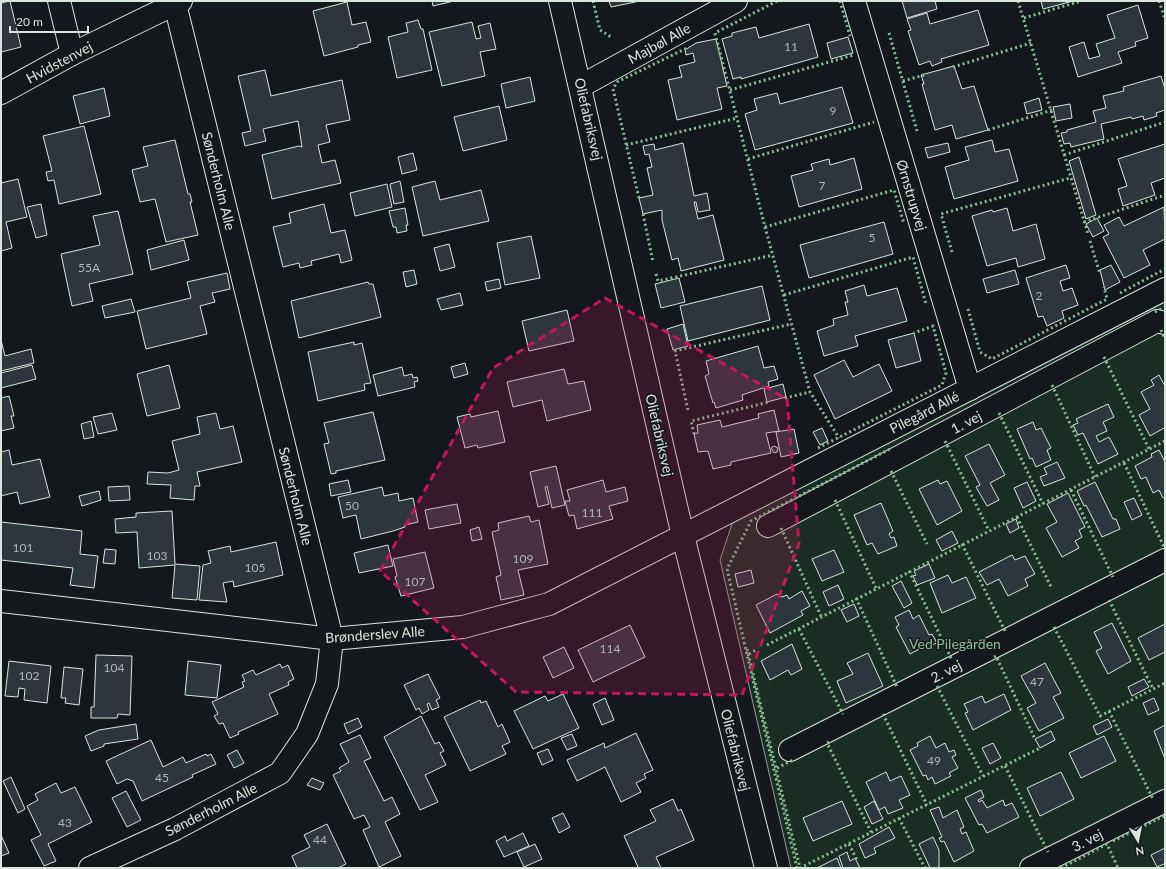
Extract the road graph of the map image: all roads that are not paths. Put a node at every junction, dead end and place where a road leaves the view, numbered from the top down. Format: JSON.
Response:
{"nodes":[{"id":1,"x":59,"y":1,"type":"edge"},
{"id":2,"x":560,"y":1,"type":"edge"},
{"id":3,"x":736,"y":1,"type":"edge"},
{"id":4,"x":854,"y":1,"type":"edge"},
{"id":5,"x":178,"y":3,"type":"edge"},
{"id":6,"x":72,"y":54,"type":"junction"},
{"id":7,"x":581,"y":86,"type":"junction"},
{"id":8,"x":1,"y":93,"type":"edge"},
{"id":9,"x":1165,"y":289,"type":"edge"},
{"id":10,"x":1165,"y":323,"type":"edge"},
{"id":11,"x":970,"y":389,"type":"junction"},
{"id":12,"x":768,"y":526,"type":"dead end"},
{"id":13,"x":683,"y":536,"type":"junction"},
{"id":14,"x":1165,"y":560,"type":"edge"},
{"id":15,"x":1,"y":601,"type":"edge"},
{"id":16,"x":332,"y":639,"type":"junction"},
{"id":17,"x":790,"y":750,"type":"dead end"},
{"id":18,"x":1165,"y":801,"type":"edge"},
{"id":19,"x":90,"y":868,"type":"edge"},
{"id":20,"x":766,"y":868,"type":"edge"},
{"id":21,"x":1031,"y":868,"type":"edge"}],
"edges":[{"from":1,"to":6,"type":"street"},
{"from":2,"to":7,"type":"street","name":"Oliefabriksvej"},
{"from":3,"to":7,"type":"street","name":"Majbøl Alle"},
{"from":4,"to":11,"type":"street","name":"Ørnstrupvej"},
{"from":5,"to":6,"type":"street","name":"Hvidstenvej"},
{"from":5,"to":16,"type":"street","name":"Sønderholm Alle"},
{"from":6,"to":8,"type":"street","name":"Hvidstenvej"},
{"from":7,"to":13,"type":"street","name":"Oliefabriksvej"},
{"from":9,"to":11,"type":"street","name":"Pilegård Allé"},
{"from":10,"to":12,"type":"street","name":"1. vej"},
{"from":11,"to":13,"type":"street","name":"Pilegård Allé"},
{"from":13,"to":16,"type":"street","name":"Brønderslev Alle"},
{"from":13,"to":20,"type":"street","name":"Oliefabriksvej"},
{"from":14,"to":17,"type":"street","name":"2. vej"},
{"from":15,"to":16,"type":"street","name":"Brønderslev Alle"},
{"from":16,"to":19,"type":"street","name":"Sønderholm Alle"},
{"from":18,"to":21,"type":"street","name":"3. vej"}]}
